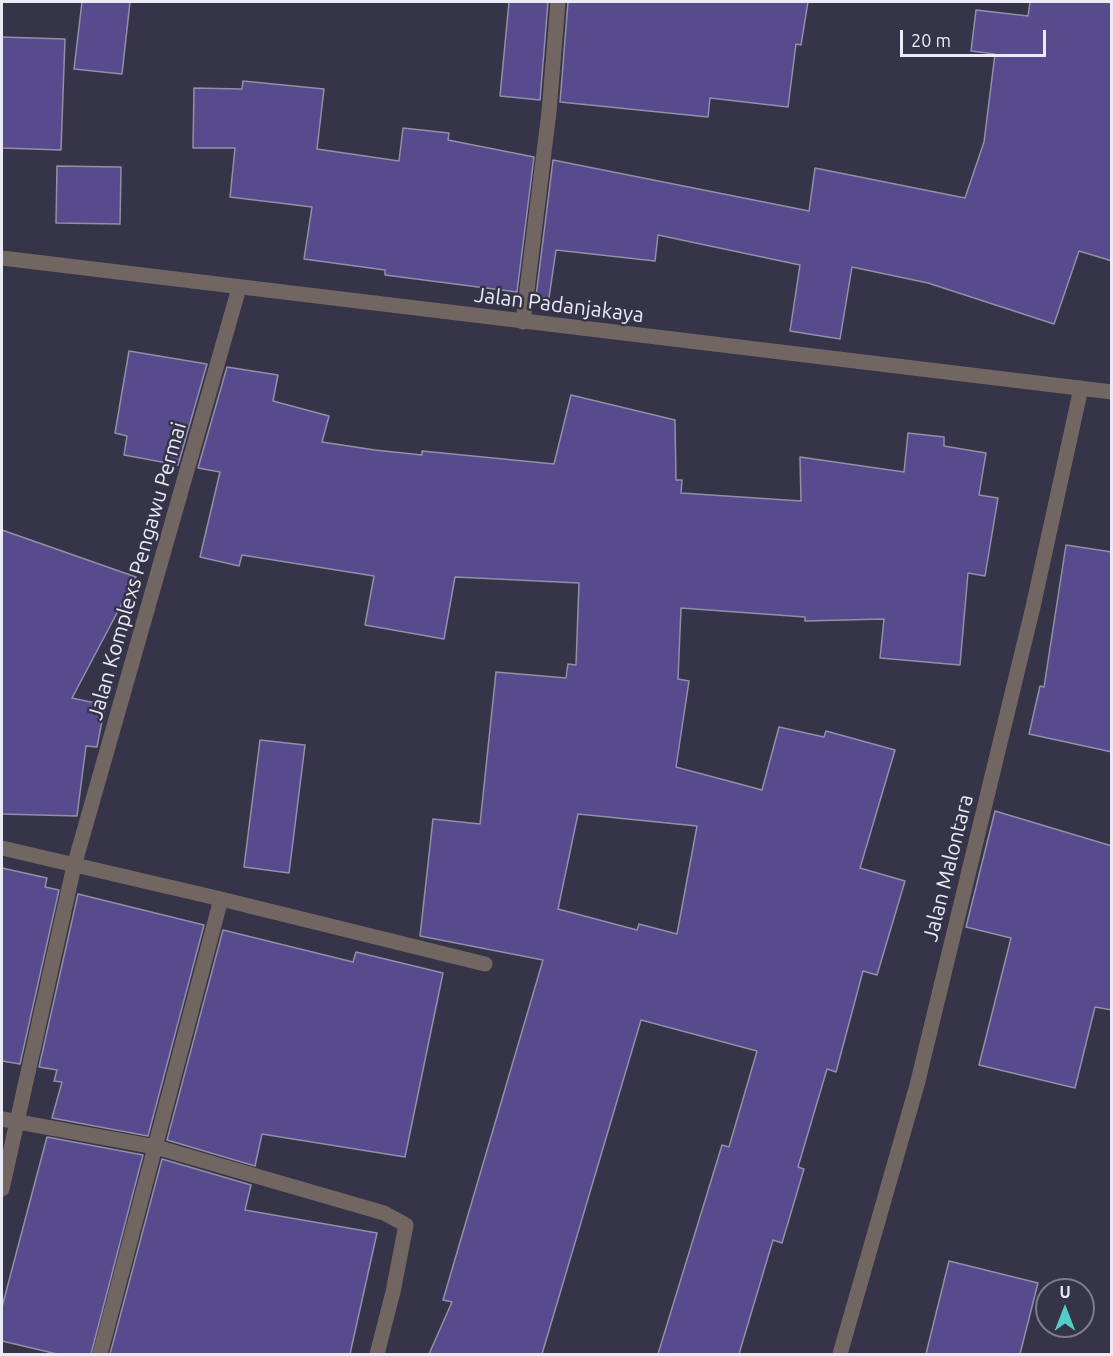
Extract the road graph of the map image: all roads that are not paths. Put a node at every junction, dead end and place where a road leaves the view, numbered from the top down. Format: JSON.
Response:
{"nodes":[{"id":1,"x":558,"y":2,"type":"edge"},
{"id":2,"x":2,"y":258,"type":"edge"},
{"id":3,"x":239,"y":288,"type":"junction"},
{"id":4,"x":523,"y":322,"type":"junction"},
{"id":5,"x":1081,"y":388,"type":"junction"},
{"id":6,"x":1112,"y":392,"type":"edge"},
{"id":7,"x":2,"y":848,"type":"edge"},
{"id":8,"x":74,"y":866,"type":"junction"},
{"id":9,"x":221,"y":899,"type":"junction"},
{"id":10,"x":485,"y":964,"type":"dead end"},
{"id":11,"x":2,"y":1119,"type":"edge"},
{"id":12,"x":18,"y":1123,"type":"junction"},
{"id":13,"x":156,"y":1147,"type":"junction"},
{"id":14,"x":2,"y":1189,"type":"edge"},
{"id":15,"x":100,"y":1354,"type":"edge"},
{"id":16,"x":377,"y":1354,"type":"edge"},
{"id":17,"x":840,"y":1354,"type":"edge"}],
"edges":[{"from":1,"to":4,"type":"street"},
{"from":2,"to":3,"type":"street","name":"Jalan Padanjakaya"},
{"from":3,"to":4,"type":"street","name":"Jalan Padanjakaya"},
{"from":3,"to":8,"type":"street","name":"Jalan Komplexs Pengawu Permai"},
{"from":4,"to":5,"type":"street","name":"Jalan Padanjakaya"},
{"from":5,"to":6,"type":"street","name":"Jalan Padanjakaya"},
{"from":5,"to":17,"type":"street","name":"Jalan Malontara"},
{"from":7,"to":8,"type":"street"},
{"from":8,"to":9,"type":"street"},
{"from":8,"to":12,"type":"street","name":"Jalan Komplexs Pengawu Permai"},
{"from":9,"to":10,"type":"street"},
{"from":9,"to":13,"type":"street"},
{"from":11,"to":12,"type":"street"},
{"from":12,"to":13,"type":"street"},
{"from":12,"to":14,"type":"street","name":"Jalan Komplexs Pengawu Permai"},
{"from":13,"to":15,"type":"street"},
{"from":13,"to":16,"type":"street"}]}
